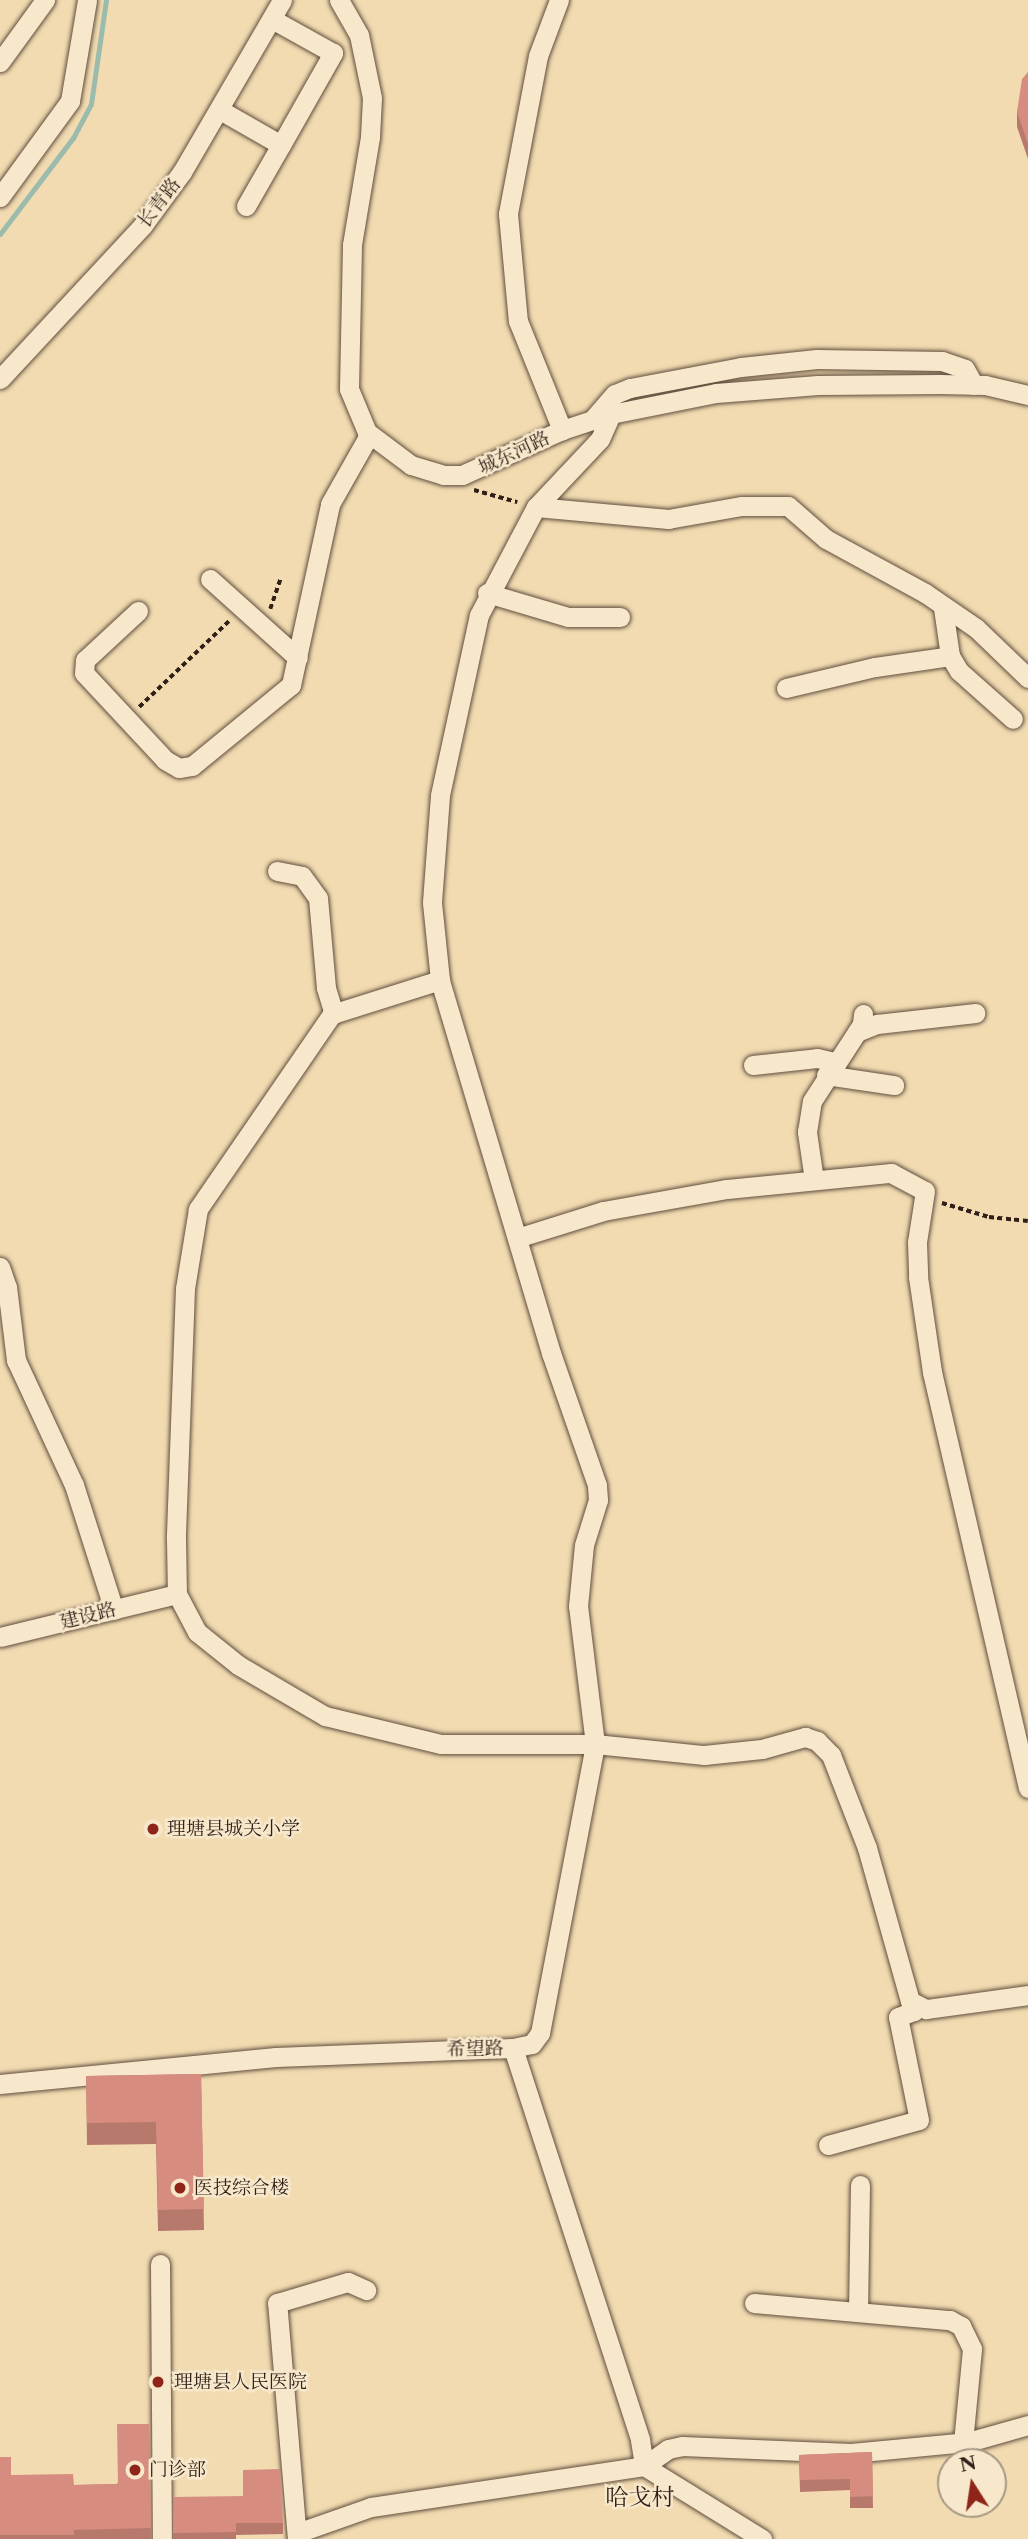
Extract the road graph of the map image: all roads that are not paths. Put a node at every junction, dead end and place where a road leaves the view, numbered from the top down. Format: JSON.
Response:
{"nodes":[{"id":1,"x":45,"y":0,"type":"edge"},
{"id":2,"x":87,"y":0,"type":"edge"},
{"id":3,"x":282,"y":0,"type":"edge"},
{"id":4,"x":339,"y":0,"type":"edge"},
{"id":5,"x":559,"y":0,"type":"edge"},
{"id":6,"x":272,"y":19,"type":"junction"},
{"id":7,"x":0,"y":62,"type":"edge"},
{"id":8,"x":220,"y":110,"type":"junction"},
{"id":9,"x":281,"y":145,"type":"junction"},
{"id":10,"x":0,"y":197,"type":"edge"},
{"id":11,"x":246,"y":206,"type":"dead end"},
{"id":12,"x":0,"y":379,"type":"edge"},
{"id":13,"x":1028,"y":395,"type":"edge"},
{"id":14,"x":602,"y":417,"type":"junction"},
{"id":15,"x":562,"y":430,"type":"junction"},
{"id":16,"x":369,"y":435,"type":"junction"},
{"id":17,"x":536,"y":507,"type":"junction"},
{"id":18,"x":210,"y":579,"type":"dead end"},
{"id":19,"x":488,"y":593,"type":"junction"},
{"id":20,"x":943,"y":608,"type":"junction"},
{"id":21,"x":138,"y":611,"type":"dead end"},
{"id":22,"x":620,"y":617,"type":"dead end"},
{"id":23,"x":950,"y":656,"type":"junction"},
{"id":24,"x":298,"y":658,"type":"junction"},
{"id":25,"x":1028,"y":678,"type":"edge"},
{"id":26,"x":786,"y":688,"type":"dead end"},
{"id":27,"x":1013,"y":719,"type":"dead end"},
{"id":28,"x":277,"y":871,"type":"dead end"},
{"id":29,"x":440,"y":980,"type":"junction"},
{"id":30,"x":975,"y":1013,"type":"dead end"},
{"id":31,"x":334,"y":1014,"type":"junction"},
{"id":32,"x":753,"y":1065,"type":"dead end"},
{"id":33,"x":831,"y":1069,"type":"junction"},
{"id":34,"x":894,"y":1085,"type":"dead end"},
{"id":35,"x":814,"y":1180,"type":"junction"},
{"id":36,"x":517,"y":1238,"type":"junction"},
{"id":37,"x":0,"y":1267,"type":"edge"},
{"id":38,"x":177,"y":1594,"type":"junction"},
{"id":39,"x":114,"y":1610,"type":"junction"},
{"id":40,"x":0,"y":1637,"type":"edge"},
{"id":41,"x":595,"y":1744,"type":"junction"},
{"id":42,"x":1028,"y":1788,"type":"edge"},
{"id":43,"x":1028,"y":1994,"type":"edge"},
{"id":44,"x":915,"y":2006,"type":"junction"},
{"id":45,"x":513,"y":2048,"type":"junction"},
{"id":46,"x":0,"y":2084,"type":"edge"},
{"id":47,"x":828,"y":2145,"type":"dead end"},
{"id":48,"x":860,"y":2185,"type":"dead end"},
{"id":49,"x":160,"y":2264,"type":"dead end"},
{"id":50,"x":366,"y":2290,"type":"dead end"},
{"id":51,"x":754,"y":2303,"type":"dead end"},
{"id":52,"x":859,"y":2312,"type":"junction"},
{"id":53,"x":1028,"y":2425,"type":"edge"},
{"id":54,"x":963,"y":2442,"type":"junction"},
{"id":55,"x":644,"y":2466,"type":"junction"},
{"id":56,"x":297,"y":2536,"type":"edge"},
{"id":57,"x":162,"y":2539,"type":"edge"},
{"id":58,"x":762,"y":2539,"type":"edge"}],
"edges":[{"from":1,"to":7,"type":"street"},
{"from":2,"to":10,"type":"street"},
{"from":3,"to":6,"type":"street","name":"长青路"},
{"from":4,"to":16,"type":"street","name":"城东河路"},
{"from":5,"to":15,"type":"street"},
{"from":6,"to":8,"type":"street","name":"长青路"},
{"from":6,"to":9,"type":"street"},
{"from":8,"to":9,"type":"street"},
{"from":8,"to":12,"type":"street","name":"长青路"},
{"from":9,"to":11,"type":"street"},
{"from":13,"to":14,"type":"street","name":"城东河路"},
{"from":14,"to":15,"type":"street","name":"城东河路"},
{"from":14,"to":17,"type":"street"},
{"from":15,"to":16,"type":"street","name":"城东河路"},
{"from":16,"to":24,"type":"street"},
{"from":17,"to":19,"type":"street"},
{"from":17,"to":20,"type":"street"},
{"from":18,"to":24,"type":"street"},
{"from":19,"to":22,"type":"street"},
{"from":19,"to":29,"type":"street"},
{"from":20,"to":23,"type":"street"},
{"from":20,"to":25,"type":"street"},
{"from":21,"to":24,"type":"street"},
{"from":23,"to":26,"type":"street"},
{"from":23,"to":27,"type":"street"},
{"from":28,"to":31,"type":"street"},
{"from":29,"to":31,"type":"street"},
{"from":29,"to":36,"type":"street"},
{"from":30,"to":33,"type":"street"},
{"from":31,"to":38,"type":"street"},
{"from":32,"to":33,"type":"street"},
{"from":33,"to":34,"type":"street"},
{"from":33,"to":35,"type":"street"},
{"from":35,"to":36,"type":"street"},
{"from":35,"to":42,"type":"street"},
{"from":36,"to":41,"type":"street"},
{"from":37,"to":39,"type":"street"},
{"from":38,"to":39,"type":"street","name":"建设路"},
{"from":38,"to":41,"type":"street"},
{"from":39,"to":40,"type":"street","name":"建设路"},
{"from":41,"to":44,"type":"street"},
{"from":41,"to":45,"type":"street"},
{"from":43,"to":44,"type":"street"},
{"from":44,"to":47,"type":"street"},
{"from":45,"to":46,"type":"street","name":"希望路"},
{"from":45,"to":55,"type":"street","name":"希望路"},
{"from":48,"to":52,"type":"street"},
{"from":49,"to":57,"type":"street"},
{"from":50,"to":56,"type":"street"},
{"from":51,"to":52,"type":"street"},
{"from":52,"to":54,"type":"street"},
{"from":53,"to":54,"type":"street"},
{"from":54,"to":55,"type":"street"},
{"from":55,"to":56,"type":"street"},
{"from":55,"to":58,"type":"street"}]}
